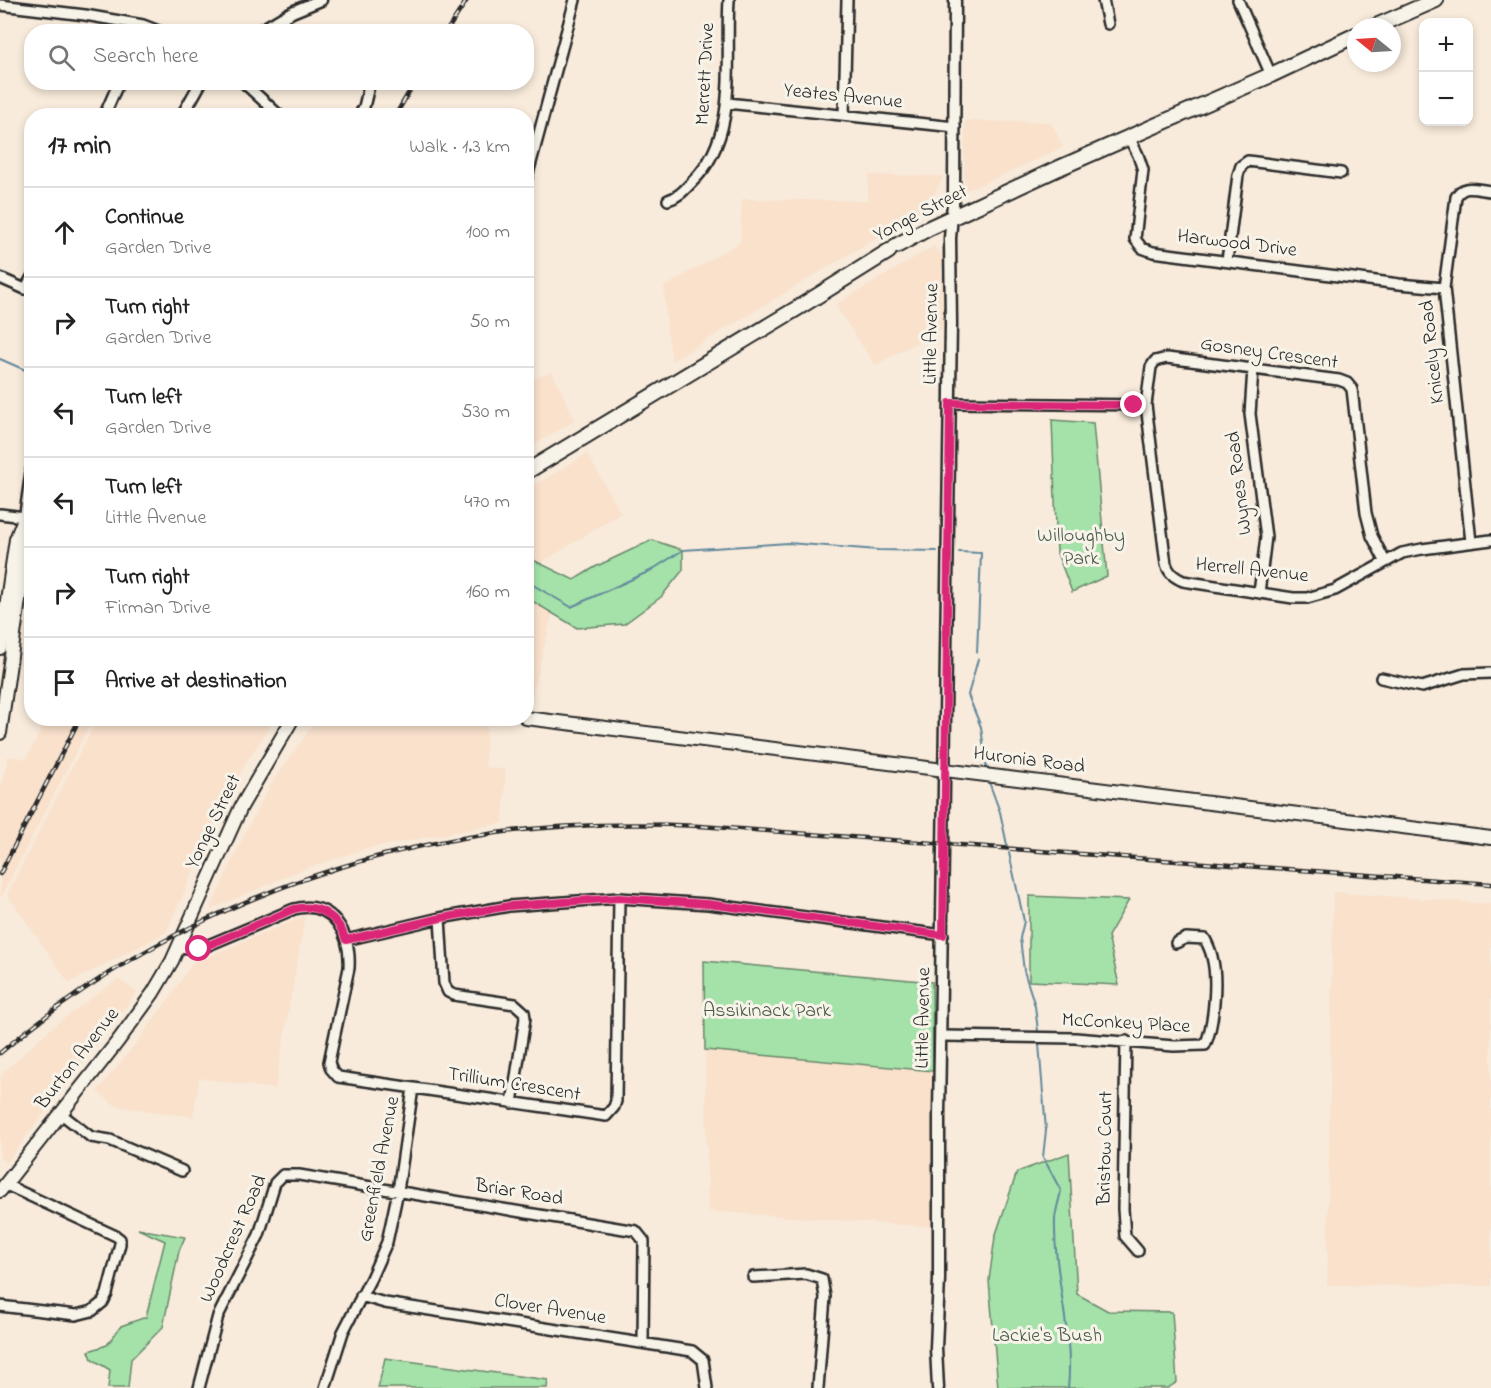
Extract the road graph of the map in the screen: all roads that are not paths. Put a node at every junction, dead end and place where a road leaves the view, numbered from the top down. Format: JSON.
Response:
{"nodes":[{"id":1,"x":321,"y":0,"type":"edge"},
{"id":2,"x":575,"y":0,"type":"edge"},
{"id":3,"x":729,"y":0,"type":"edge"},
{"id":4,"x":847,"y":0,"type":"edge"},
{"id":5,"x":955,"y":0,"type":"edge"},
{"id":6,"x":1103,"y":0,"type":"edge"},
{"id":7,"x":1238,"y":0,"type":"edge"},
{"id":8,"x":1436,"y":0,"type":"edge"},
{"id":9,"x":0,"y":5,"type":"edge"},
{"id":10,"x":1395,"y":18,"type":"edge"},
{"id":11,"x":124,"y":24,"type":"edge"},
{"id":12,"x":272,"y":24,"type":"edge"},
{"id":13,"x":1108,"y":24,"type":"dead end"},
{"id":14,"x":1347,"y":39,"type":"edge"},
{"id":15,"x":1271,"y":75,"type":"junction"},
{"id":16,"x":115,"y":90,"type":"edge"},
{"id":17,"x":197,"y":90,"type":"edge"},
{"id":18,"x":252,"y":90,"type":"edge"},
{"id":19,"x":368,"y":90,"type":"edge"},
{"id":20,"x":726,"y":103,"type":"junction"},
{"id":21,"x":108,"y":108,"type":"edge"},
{"id":22,"x":186,"y":108,"type":"edge"},
{"id":23,"x":271,"y":108,"type":"edge"},
{"id":24,"x":363,"y":108,"type":"edge"},
{"id":25,"x":844,"y":115,"type":"junction"},
{"id":26,"x":955,"y":127,"type":"junction"},
{"id":27,"x":1129,"y":137,"type":"junction"},
{"id":28,"x":534,"y":151,"type":"edge"},
{"id":29,"x":1341,"y":173,"type":"dead end"},
{"id":30,"x":1491,"y":191,"type":"edge"},
{"id":31,"x":668,"y":200,"type":"dead end"},
{"id":32,"x":952,"y":218,"type":"junction"},
{"id":33,"x":1227,"y":261,"type":"junction"},
{"id":34,"x":0,"y":279,"type":"edge"},
{"id":35,"x":1444,"y":288,"type":"junction"},
{"id":36,"x":24,"y":289,"type":"edge"},
{"id":37,"x":1253,"y":369,"type":"junction"},
{"id":38,"x":950,"y":403,"type":"junction"},
{"id":39,"x":1146,"y":405,"type":"junction"},
{"id":40,"x":534,"y":467,"type":"edge"},
{"id":41,"x":0,"y":514,"type":"edge"},
{"id":42,"x":24,"y":517,"type":"edge"},
{"id":43,"x":24,"y":525,"type":"edge"},
{"id":44,"x":1491,"y":540,"type":"edge"},
{"id":45,"x":1472,"y":542,"type":"junction"},
{"id":46,"x":1385,"y":561,"type":"junction"},
{"id":47,"x":24,"y":565,"type":"edge"},
{"id":48,"x":1259,"y":593,"type":"junction"},
{"id":49,"x":0,"y":648,"type":"edge"},
{"id":50,"x":1491,"y":673,"type":"edge"},
{"id":51,"x":1381,"y":678,"type":"dead end"},
{"id":52,"x":534,"y":719,"type":"edge"},
{"id":53,"x":288,"y":726,"type":"edge"},
{"id":54,"x":0,"y":733,"type":"edge"},
{"id":55,"x":945,"y":771,"type":"junction"},
{"id":56,"x":1491,"y":838,"type":"edge"},
{"id":57,"x":619,"y":898,"type":"junction"},
{"id":58,"x":441,"y":918,"type":"junction"},
{"id":59,"x":943,"y":935,"type":"junction"},
{"id":60,"x":346,"y":940,"type":"junction"},
{"id":61,"x":1176,"y":943,"type":"dead end"},
{"id":62,"x":178,"y":947,"type":"junction"},
{"id":63,"x":942,"y":1036,"type":"junction"},
{"id":64,"x":1126,"y":1041,"type":"junction"},
{"id":65,"x":413,"y":1088,"type":"junction"},
{"id":66,"x":513,"y":1103,"type":"junction"},
{"id":67,"x":60,"y":1113,"type":"junction"},
{"id":68,"x":182,"y":1171,"type":"dead end"},
{"id":69,"x":283,"y":1175,"type":"joint"},
{"id":70,"x":2,"y":1188,"type":"edge"},
{"id":71,"x":398,"y":1191,"type":"junction"},
{"id":72,"x":1138,"y":1251,"type":"dead end"},
{"id":73,"x":753,"y":1277,"type":"dead end"},
{"id":74,"x":362,"y":1296,"type":"junction"},
{"id":75,"x":0,"y":1306,"type":"edge"},
{"id":76,"x":643,"y":1342,"type":"junction"},
{"id":77,"x":199,"y":1388,"type":"edge"},
{"id":78,"x":325,"y":1388,"type":"edge"},
{"id":79,"x":706,"y":1388,"type":"edge"},
{"id":80,"x":818,"y":1388,"type":"edge"},
{"id":81,"x":938,"y":1388,"type":"edge"}],
"edges":[{"from":1,"to":12,"type":"street"},
{"from":2,"to":28,"type":"street"},
{"from":3,"to":20,"type":"street","name":"Merrett Drive"},
{"from":4,"to":25,"type":"street"},
{"from":5,"to":26,"type":"street","name":"Little Avenue"},
{"from":6,"to":13,"type":"street"},
{"from":7,"to":15,"type":"street"},
{"from":8,"to":10,"type":"main road"},
{"from":9,"to":11,"type":"street"},
{"from":14,"to":15,"type":"main road","name":"Yonge Street"},
{"from":15,"to":27,"type":"main road","name":"Yonge Street"},
{"from":16,"to":21,"type":"street"},
{"from":17,"to":22,"type":"street"},
{"from":18,"to":23,"type":"street"},
{"from":19,"to":24,"type":"street"},
{"from":20,"to":25,"type":"street","name":"Yeates Avenue"},
{"from":20,"to":31,"type":"street","name":"Merrett Drive"},
{"from":25,"to":26,"type":"street","name":"Yeates Avenue"},
{"from":26,"to":32,"type":"street","name":"Little Avenue"},
{"from":27,"to":32,"type":"main road","name":"Yonge Street"},
{"from":27,"to":33,"type":"street","name":"Harwood Drive"},
{"from":29,"to":33,"type":"street"},
{"from":30,"to":35,"type":"street","name":"Knicely Road"},
{"from":32,"to":38,"type":"street","name":"Little Avenue"},
{"from":32,"to":40,"type":"main road","name":"Yonge Street"},
{"from":33,"to":35,"type":"street","name":"Harwood Drive"},
{"from":34,"to":36,"type":"street"},
{"from":35,"to":45,"type":"street","name":"Knicely Road"},
{"from":37,"to":39,"type":"street","name":"Gosney Crescent"},
{"from":37,"to":46,"type":"street","name":"Gosney Crescent"},
{"from":37,"to":48,"type":"street","name":"Wynes Road"},
{"from":38,"to":39,"type":"street"},
{"from":38,"to":55,"type":"street","name":"Little Avenue"},
{"from":39,"to":48,"type":"street","name":"Herrell Avenue"},
{"from":41,"to":42,"type":"street"},
{"from":43,"to":49,"type":"main road"},
{"from":44,"to":45,"type":"street","name":"Herrell Avenue"},
{"from":45,"to":46,"type":"street","name":"Herrell Avenue"},
{"from":46,"to":48,"type":"street","name":"Herrell Avenue"},
{"from":47,"to":54,"type":"main road"},
{"from":50,"to":51,"type":"street"},
{"from":52,"to":55,"type":"main road","name":"Huronia Road"},
{"from":53,"to":62,"type":"main road","name":"Yonge Street"},
{"from":55,"to":56,"type":"main road","name":"Huronia Road"},
{"from":55,"to":59,"type":"street","name":"Little Avenue"},
{"from":57,"to":58,"type":"street"},
{"from":57,"to":59,"type":"street"},
{"from":57,"to":66,"type":"street","name":"Trillium Crescent"},
{"from":58,"to":60,"type":"street"},
{"from":58,"to":66,"type":"street"},
{"from":59,"to":63,"type":"street","name":"Little Avenue"},
{"from":60,"to":62,"type":"street"},
{"from":60,"to":65,"type":"street","name":"Trillium Crescent"},
{"from":61,"to":64,"type":"street","name":"McConkey Place"},
{"from":62,"to":67,"type":"main road","name":"Burton Avenue"},
{"from":63,"to":64,"type":"street","name":"McConkey Place"},
{"from":63,"to":81,"type":"street","name":"Little Avenue"},
{"from":64,"to":72,"type":"street","name":"Bristow Court"},
{"from":65,"to":66,"type":"street","name":"Trillium Crescent"},
{"from":65,"to":71,"type":"street","name":"Greenfield Avenue"},
{"from":67,"to":68,"type":"street"},
{"from":67,"to":70,"type":"main road","name":"Burton Avenue"},
{"from":69,"to":71,"type":"street","name":"Briar Road"},
{"from":69,"to":77,"type":"street","name":"Woodcrest Road"},
{"from":70,"to":75,"type":"street"},
{"from":71,"to":74,"type":"street","name":"Greenfield Avenue"},
{"from":71,"to":76,"type":"street","name":"Briar Road"},
{"from":73,"to":80,"type":"street"},
{"from":74,"to":76,"type":"street","name":"Clover Avenue"},
{"from":74,"to":78,"type":"street","name":"Greenfield Avenue"},
{"from":76,"to":79,"type":"street","name":"Clover Avenue"}]}
